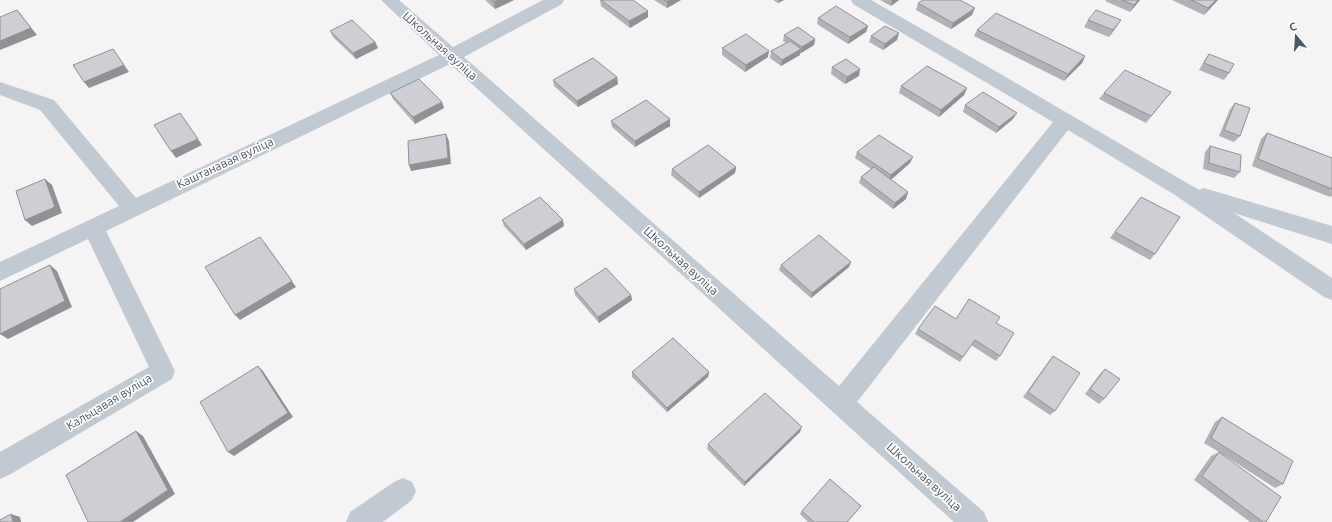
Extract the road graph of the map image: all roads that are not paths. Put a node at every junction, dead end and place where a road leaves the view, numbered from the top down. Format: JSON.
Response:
{"nodes":[{"id":1,"x":389,"y":0,"type":"edge"},
{"id":2,"x":556,"y":0,"type":"edge"},
{"id":3,"x":859,"y":0,"type":"edge"},
{"id":4,"x":451,"y":56,"type":"junction"},
{"id":5,"x":0,"y":88,"type":"edge"},
{"id":6,"x":1065,"y":120,"type":"junction"},
{"id":7,"x":1182,"y":190,"type":"junction"},
{"id":8,"x":132,"y":207,"type":"junction"},
{"id":9,"x":93,"y":227,"type":"junction"},
{"id":10,"x":1332,"y":235,"type":"edge"},
{"id":11,"x":0,"y":272,"type":"edge"},
{"id":12,"x":1332,"y":290,"type":"edge"},
{"id":13,"x":841,"y":403,"type":"junction"},
{"id":14,"x":0,"y":466,"type":"edge"},
{"id":15,"x":403,"y":491,"type":"dead end"},
{"id":16,"x":360,"y":522,"type":"edge"},
{"id":17,"x":974,"y":522,"type":"edge"}],
"edges":[{"from":1,"to":4,"type":"street","name":"Школьная вуліца"},
{"from":2,"to":4,"type":"street","name":"Каштанавая вуліца"},
{"from":3,"to":6,"type":"street"},
{"from":4,"to":8,"type":"street","name":"Каштанавая вуліца"},
{"from":4,"to":13,"type":"street","name":"Школьная вуліца"},
{"from":5,"to":8,"type":"street"},
{"from":6,"to":7,"type":"street"},
{"from":6,"to":13,"type":"street"},
{"from":7,"to":10,"type":"street"},
{"from":7,"to":12,"type":"street"},
{"from":8,"to":9,"type":"street","name":"Каштанавая вуліца"},
{"from":9,"to":11,"type":"street","name":"Каштанавая вуліца"},
{"from":9,"to":14,"type":"street","name":"Кальцавая вуліца"},
{"from":13,"to":17,"type":"street","name":"Школьная вуліца"},
{"from":15,"to":16,"type":"street"}]}
